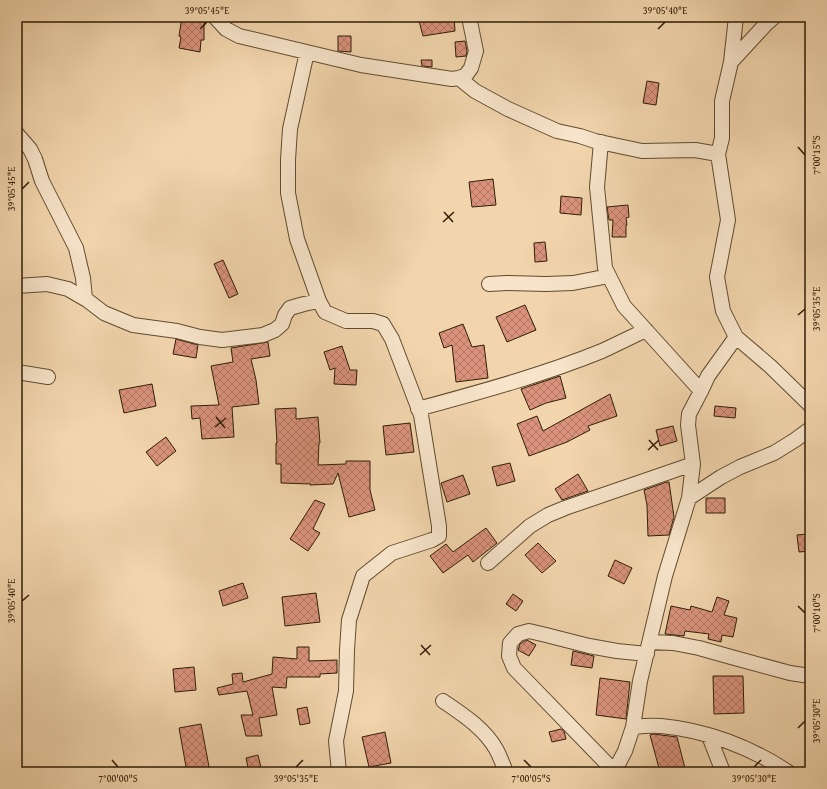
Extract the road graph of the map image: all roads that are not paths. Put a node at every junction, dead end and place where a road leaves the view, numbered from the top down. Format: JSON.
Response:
{"nodes":[{"id":1,"x":215,"y":17,"type":"edge"},
{"id":2,"x":469,"y":17,"type":"edge"},
{"id":3,"x":736,"y":17,"type":"edge"},
{"id":4,"x":774,"y":17,"type":"edge"},
{"id":5,"x":307,"y":52,"type":"junction"},
{"id":6,"x":730,"y":62,"type":"junction"},
{"id":7,"x":460,"y":78,"type":"junction"},
{"id":8,"x":17,"y":134,"type":"edge"},
{"id":9,"x":601,"y":142,"type":"junction"},
{"id":10,"x":718,"y":154,"type":"junction"},
{"id":11,"x":609,"y":276,"type":"junction"},
{"id":12,"x":489,"y":284,"type":"dead end"},
{"id":13,"x":17,"y":286,"type":"edge"},
{"id":14,"x":85,"y":298,"type":"junction"},
{"id":15,"x":319,"y":301,"type":"junction"},
{"id":16,"x":646,"y":330,"type":"junction"},
{"id":17,"x":736,"y":336,"type":"junction"},
{"id":18,"x":17,"y":372,"type":"edge"},
{"id":19,"x":48,"y":377,"type":"dead end"},
{"id":20,"x":701,"y":391,"type":"junction"},
{"id":21,"x":810,"y":405,"type":"edge"},
{"id":22,"x":418,"y":409,"type":"junction"},
{"id":23,"x":810,"y":429,"type":"edge"},
{"id":24,"x":693,"y":464,"type":"junction"},
{"id":25,"x":689,"y":498,"type":"junction"},
{"id":26,"x":488,"y":563,"type":"dead end"},
{"id":27,"x":649,"y":648,"type":"junction"},
{"id":28,"x":810,"y":676,"type":"edge"},
{"id":29,"x":443,"y":701,"type":"dead end"},
{"id":30,"x":633,"y":727,"type":"junction"},
{"id":31,"x":709,"y":736,"type":"junction"},
{"id":32,"x":608,"y":770,"type":"edge"},
{"id":33,"x":339,"y":772,"type":"edge"},
{"id":34,"x":506,"y":772,"type":"edge"},
{"id":35,"x":723,"y":772,"type":"edge"},
{"id":36,"x":788,"y":772,"type":"edge"}],
"edges":[{"from":1,"to":5,"type":"street"},
{"from":2,"to":7,"type":"street"},
{"from":3,"to":6,"type":"street"},
{"from":4,"to":6,"type":"street"},
{"from":5,"to":7,"type":"street"},
{"from":5,"to":15,"type":"street"},
{"from":6,"to":10,"type":"street"},
{"from":7,"to":9,"type":"street"},
{"from":8,"to":14,"type":"street"},
{"from":9,"to":10,"type":"street"},
{"from":9,"to":11,"type":"street"},
{"from":10,"to":17,"type":"street"},
{"from":11,"to":12,"type":"street"},
{"from":11,"to":16,"type":"street"},
{"from":13,"to":14,"type":"street"},
{"from":14,"to":15,"type":"street"},
{"from":15,"to":22,"type":"street"},
{"from":16,"to":20,"type":"street"},
{"from":16,"to":22,"type":"street"},
{"from":17,"to":20,"type":"street"},
{"from":17,"to":21,"type":"street"},
{"from":18,"to":19,"type":"street"},
{"from":20,"to":24,"type":"street"},
{"from":22,"to":33,"type":"street"},
{"from":23,"to":25,"type":"street"},
{"from":24,"to":25,"type":"street"},
{"from":24,"to":26,"type":"street"},
{"from":25,"to":27,"type":"street"},
{"from":27,"to":28,"type":"street"},
{"from":27,"to":30,"type":"street"},
{"from":27,"to":32,"type":"street"},
{"from":29,"to":34,"type":"street"},
{"from":30,"to":31,"type":"street"},
{"from":30,"to":32,"type":"street"},
{"from":31,"to":35,"type":"street"},
{"from":31,"to":36,"type":"street"}]}
